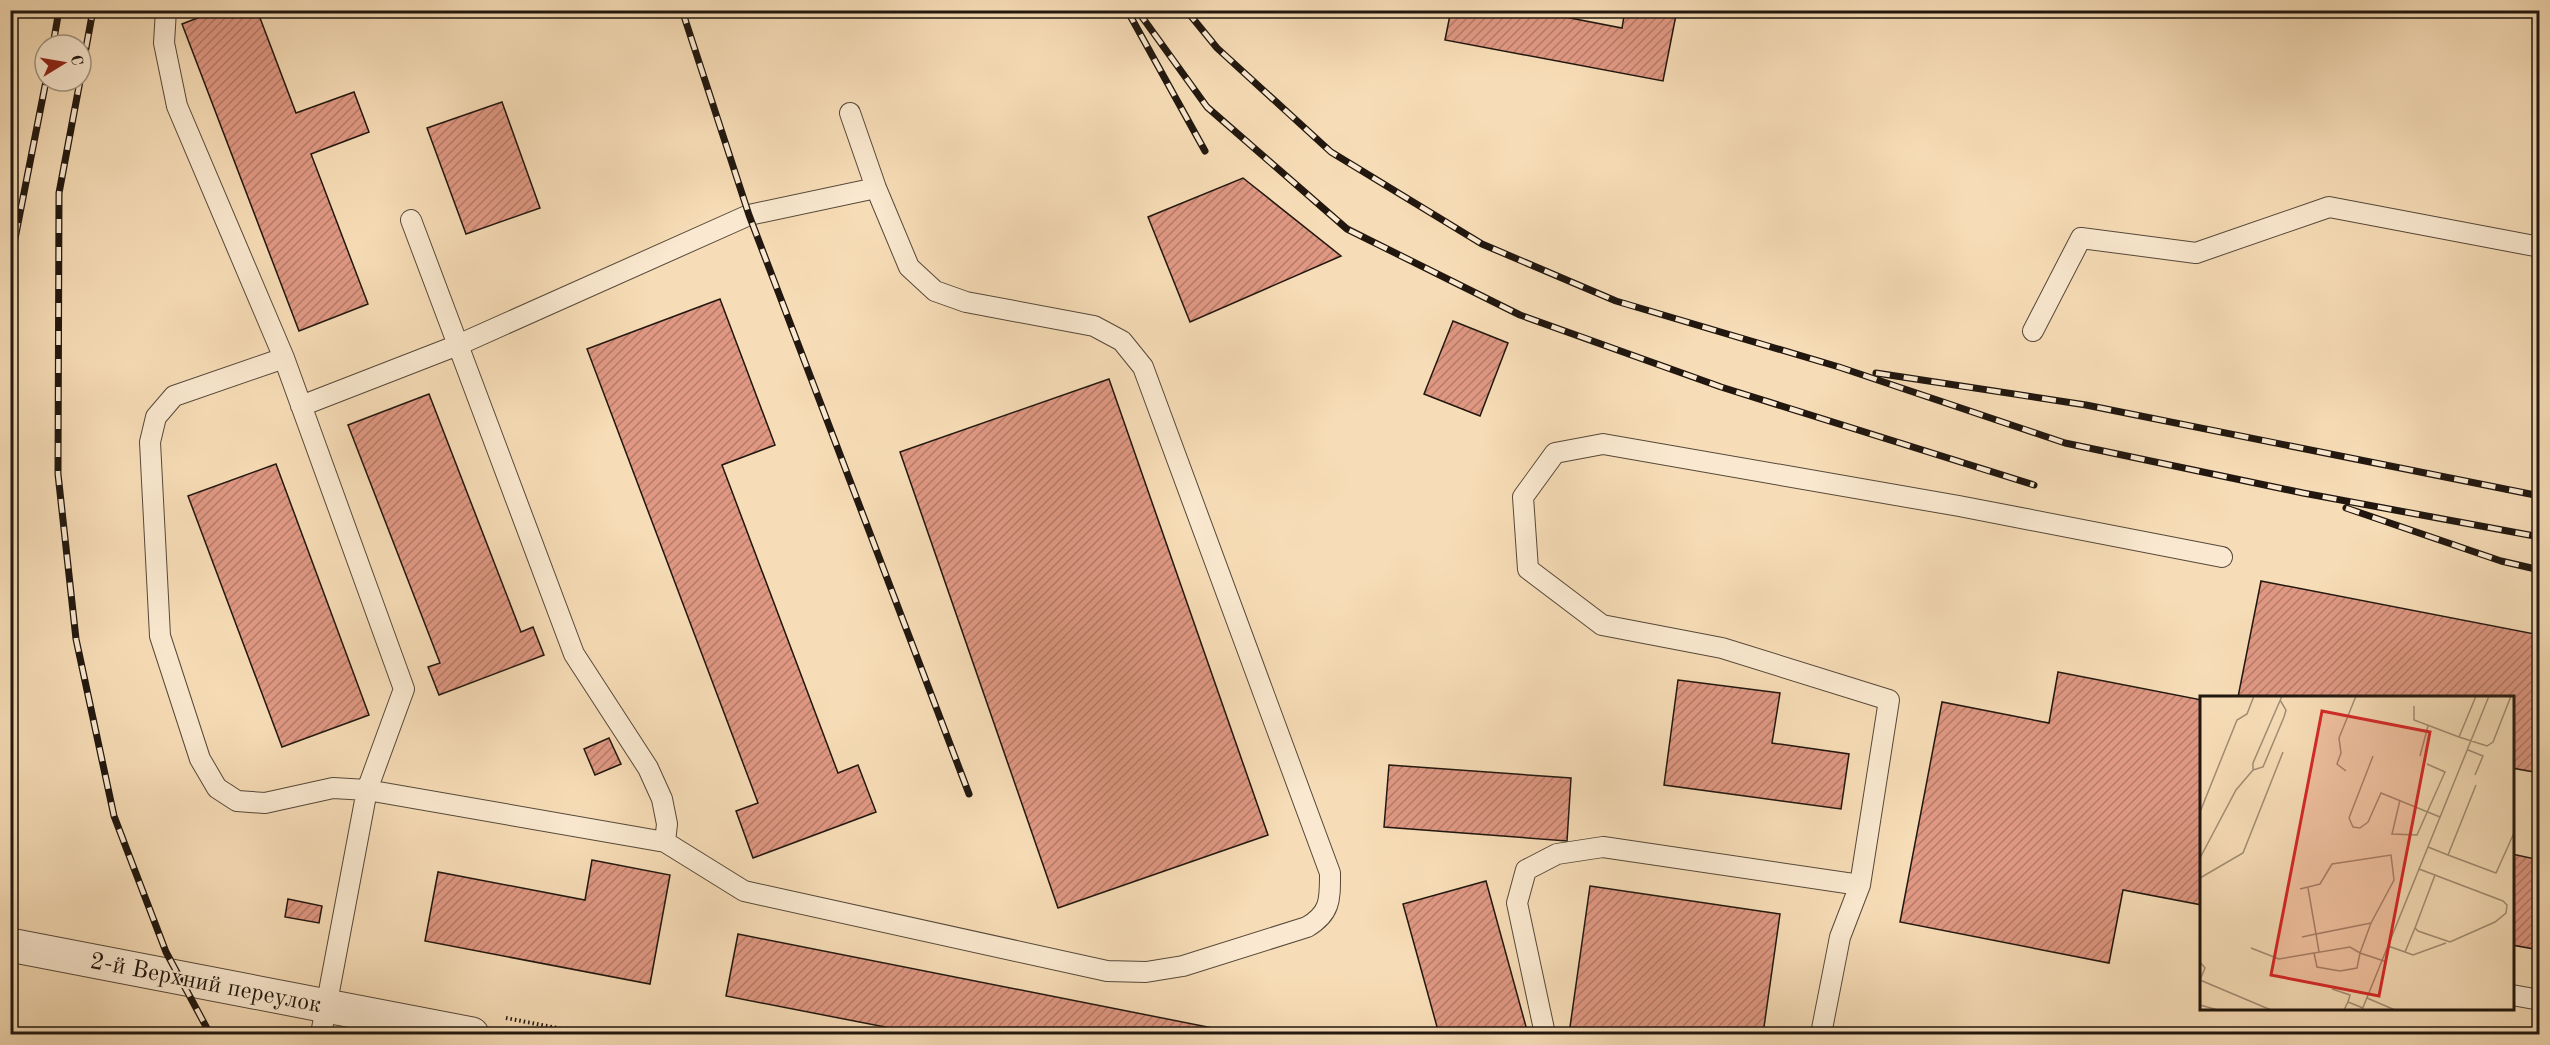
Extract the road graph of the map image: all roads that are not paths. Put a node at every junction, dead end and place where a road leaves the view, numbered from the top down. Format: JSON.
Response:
{"nodes":[{"id":1,"x":166,"y":10,"type":"edge"},
{"id":2,"x":850,"y":113,"type":"dead end"},
{"id":3,"x":876,"y":188,"type":"junction"},
{"id":4,"x":411,"y":220,"type":"dead end"},
{"id":5,"x":2540,"y":247,"type":"edge"},
{"id":6,"x":2033,"y":331,"type":"dead end"},
{"id":7,"x":458,"y":345,"type":"junction"},
{"id":8,"x":284,"y":358,"type":"junction"},
{"id":9,"x":301,"y":406,"type":"junction"},
{"id":10,"x":2222,"y":557,"type":"dead end"},
{"id":11,"x":367,"y":790,"type":"junction"},
{"id":12,"x":665,"y":842,"type":"junction"},
{"id":13,"x":1860,"y":885,"type":"junction"},
{"id":14,"x":10,"y":945,"type":"edge"},
{"id":15,"x":2514,"y":995,"type":"edge"},
{"id":16,"x":2540,"y":1000,"type":"edge"},
{"id":17,"x":323,"y":1020,"type":"edge"},
{"id":18,"x":472,"y":1035,"type":"edge"},
{"id":19,"x":1545,"y":1035,"type":"edge"},
{"id":20,"x":1821,"y":1035,"type":"edge"}],
"edges":[{"from":1,"to":8,"type":"lane"},
{"from":2,"to":3,"type":"lane"},
{"from":3,"to":7,"type":"lane"},
{"from":3,"to":12,"type":"lane"},
{"from":4,"to":7,"type":"lane"},
{"from":5,"to":6,"type":"lane"},
{"from":7,"to":9,"type":"lane"},
{"from":7,"to":12,"type":"lane"},
{"from":8,"to":9,"type":"lane"},
{"from":8,"to":11,"type":"lane"},
{"from":9,"to":11,"type":"lane"},
{"from":10,"to":13,"type":"lane"},
{"from":11,"to":12,"type":"lane"},
{"from":11,"to":17,"type":"lane"},
{"from":13,"to":19,"type":"lane"},
{"from":13,"to":20,"type":"lane"},
{"from":14,"to":17,"type":"street","name":"2-й Верхний переулок"},
{"from":15,"to":16,"type":"lane"},
{"from":17,"to":18,"type":"street","name":"2-й Верхний переулок"}]}
